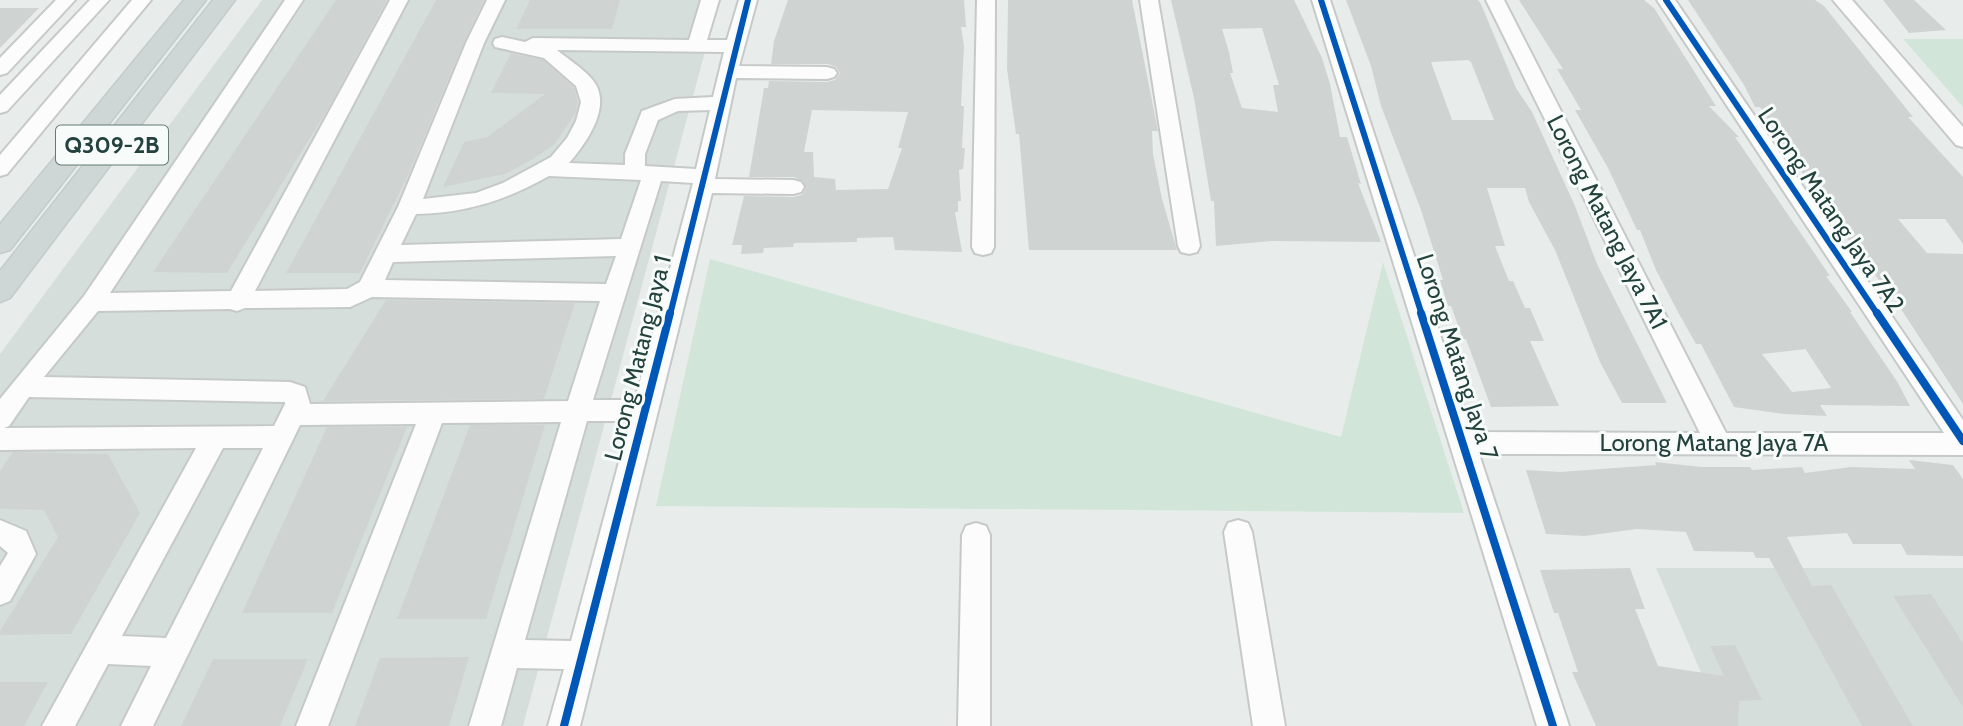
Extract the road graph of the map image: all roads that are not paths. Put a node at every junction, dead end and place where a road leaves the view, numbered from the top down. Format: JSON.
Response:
{"nodes":[{"id":1,"x":66,"y":0,"type":"edge"},
{"id":2,"x":100,"y":0,"type":"edge"},
{"id":3,"x":142,"y":0,"type":"edge"},
{"id":4,"x":195,"y":0,"type":"edge"},
{"id":5,"x":223,"y":0,"type":"edge"},
{"id":6,"x":294,"y":0,"type":"edge"},
{"id":7,"x":399,"y":0,"type":"edge"},
{"id":8,"x":496,"y":0,"type":"edge"},
{"id":9,"x":710,"y":0,"type":"edge"},
{"id":10,"x":748,"y":0,"type":"edge"},
{"id":11,"x":986,"y":0,"type":"edge"},
{"id":12,"x":1149,"y":0,"type":"edge"},
{"id":13,"x":1321,"y":0,"type":"edge"},
{"id":14,"x":1495,"y":0,"type":"edge"},
{"id":15,"x":1666,"y":0,"type":"edge"},
{"id":16,"x":1842,"y":0,"type":"edge"},
{"id":17,"x":121,"y":25,"type":"junction"},
{"id":18,"x":72,"y":29,"type":"junction"},
{"id":19,"x":36,"y":30,"type":"junction"},
{"id":20,"x":475,"y":43,"type":"junction"},
{"id":21,"x":502,"y":43,"type":"junction"},
{"id":22,"x":735,"y":46,"type":"junction"},
{"id":23,"x":696,"y":47,"type":"junction"},
{"id":24,"x":0,"y":69,"type":"edge"},
{"id":25,"x":728,"y":72,"type":"junction"},
{"id":26,"x":827,"y":73,"type":"dead end"},
{"id":27,"x":722,"y":103,"type":"junction"},
{"id":28,"x":0,"y":107,"type":"edge"},
{"id":29,"x":1962,"y":136,"type":"edge"},
{"id":30,"x":0,"y":169,"type":"edge"},
{"id":31,"x":546,"y":169,"type":"junction"},
{"id":32,"x":644,"y":173,"type":"junction"},
{"id":33,"x":704,"y":182,"type":"junction"},
{"id":34,"x":793,"y":187,"type":"dead end"},
{"id":35,"x":409,"y":207,"type":"junction"},
{"id":36,"x":0,"y":243,"type":"edge"},
{"id":37,"x":1189,"y":246,"type":"dead end"},
{"id":38,"x":631,"y":247,"type":"junction"},
{"id":39,"x":983,"y":247,"type":"dead end"},
{"id":40,"x":386,"y":254,"type":"junction"},
{"id":41,"x":369,"y":288,"type":"junction"},
{"id":42,"x":0,"y":290,"type":"edge"},
{"id":43,"x":616,"y":293,"type":"junction"},
{"id":44,"x":92,"y":302,"type":"junction"},
{"id":45,"x":237,"y":302,"type":"junction"},
{"id":46,"x":22,"y":387,"type":"junction"},
{"id":47,"x":645,"y":410,"type":"junction"},
{"id":48,"x":577,"y":411,"type":"junction"},
{"id":49,"x":433,"y":413,"type":"junction"},
{"id":50,"x":0,"y":419,"type":"edge"},
{"id":51,"x":288,"y":426,"type":"junction"},
{"id":52,"x":216,"y":436,"type":"junction"},
{"id":53,"x":0,"y":439,"type":"edge"},
{"id":54,"x":1963,"y":442,"type":"edge"},
{"id":55,"x":1464,"y":443,"type":"junction"},
{"id":56,"x":1718,"y":443,"type":"junction"},
{"id":57,"x":0,"y":532,"type":"edge"},
{"id":58,"x":1238,"y":532,"type":"dead end"},
{"id":59,"x":976,"y":534,"type":"dead end"},
{"id":60,"x":0,"y":592,"type":"edge"},
{"id":61,"x":99,"y":650,"type":"junction"},
{"id":62,"x":174,"y":652,"type":"junction"},
{"id":63,"x":506,"y":654,"type":"junction"},
{"id":64,"x":581,"y":655,"type":"junction"},
{"id":65,"x":58,"y":726,"type":"edge"},
{"id":66,"x":137,"y":726,"type":"edge"},
{"id":67,"x":312,"y":726,"type":"edge"},
{"id":68,"x":485,"y":726,"type":"edge"},
{"id":69,"x":564,"y":726,"type":"edge"},
{"id":70,"x":974,"y":726,"type":"edge"},
{"id":71,"x":1269,"y":726,"type":"edge"},
{"id":72,"x":1553,"y":726,"type":"edge"}],
"edges":[{"from":1,"to":19,"type":"street"},
{"from":2,"to":18,"type":"street"},
{"from":3,"to":17,"type":"street"},
{"from":4,"to":36,"type":"main road"},
{"from":5,"to":42,"type":"main road","number":"Q309-2B"},
{"from":6,"to":44,"type":"street"},
{"from":7,"to":45,"type":"street"},
{"from":8,"to":20,"type":"street"},
{"from":9,"to":23,"type":"street"},
{"from":10,"to":22,"type":"street","name":"Lorong Matang Jaya 1"},
{"from":11,"to":39,"type":"street"},
{"from":12,"to":37,"type":"street"},
{"from":13,"to":55,"type":"street","name":"Lorong Matang Jaya 7"},
{"from":14,"to":56,"type":"street","name":"Lorong Matang Jaya 7A1"},
{"from":15,"to":54,"type":"street","name":"Lorong Matang Jaya 7A2"},
{"from":16,"to":29,"type":"street"},
{"from":17,"to":18,"type":"street"},
{"from":17,"to":30,"type":"street"},
{"from":18,"to":19,"type":"street"},
{"from":18,"to":28,"type":"street"},
{"from":19,"to":24,"type":"street"},
{"from":20,"to":21,"type":"street"},
{"from":20,"to":35,"type":"street"},
{"from":21,"to":23,"type":"street"},
{"from":21,"to":31,"type":"street"},
{"from":22,"to":23,"type":"street"},
{"from":22,"to":25,"type":"street","name":"Lorong Matang Jaya 1"},
{"from":25,"to":26,"type":"street"},
{"from":25,"to":27,"type":"street","name":"Lorong Matang Jaya 1"},
{"from":27,"to":32,"type":"street"},
{"from":27,"to":33,"type":"street","name":"Lorong Matang Jaya 1"},
{"from":31,"to":32,"type":"street"},
{"from":31,"to":35,"type":"street"},
{"from":32,"to":33,"type":"street"},
{"from":32,"to":38,"type":"street"},
{"from":33,"to":34,"type":"street"},
{"from":33,"to":47,"type":"street","name":"Lorong Matang Jaya 1"},
{"from":35,"to":40,"type":"street"},
{"from":38,"to":40,"type":"street"},
{"from":38,"to":43,"type":"street"},
{"from":40,"to":41,"type":"street"},
{"from":41,"to":43,"type":"street"},
{"from":41,"to":45,"type":"street"},
{"from":43,"to":48,"type":"street"},
{"from":44,"to":45,"type":"street"},
{"from":44,"to":46,"type":"street"},
{"from":46,"to":50,"type":"street"},
{"from":46,"to":51,"type":"street"},
{"from":47,"to":48,"type":"street"},
{"from":47,"to":64,"type":"street","name":"Lorong Matang Jaya 1"},
{"from":48,"to":49,"type":"street"},
{"from":48,"to":63,"type":"street"},
{"from":49,"to":51,"type":"street"},
{"from":49,"to":67,"type":"street"},
{"from":51,"to":52,"type":"street"},
{"from":51,"to":62,"type":"street"},
{"from":52,"to":53,"type":"street"},
{"from":52,"to":61,"type":"street"},
{"from":54,"to":56,"type":"street","name":"Lorong Matang Jaya 7A"},
{"from":55,"to":56,"type":"street","name":"Lorong Matang Jaya 7A"},
{"from":55,"to":72,"type":"street","name":"Lorong Matang Jaya 7"},
{"from":57,"to":60,"type":"street"},
{"from":58,"to":71,"type":"street"},
{"from":59,"to":70,"type":"street"},
{"from":61,"to":62,"type":"street"},
{"from":61,"to":65,"type":"street"},
{"from":62,"to":66,"type":"street"},
{"from":63,"to":64,"type":"street"},
{"from":63,"to":68,"type":"street"},
{"from":64,"to":69,"type":"street","name":"Lorong Matang Jaya 1"}]}
